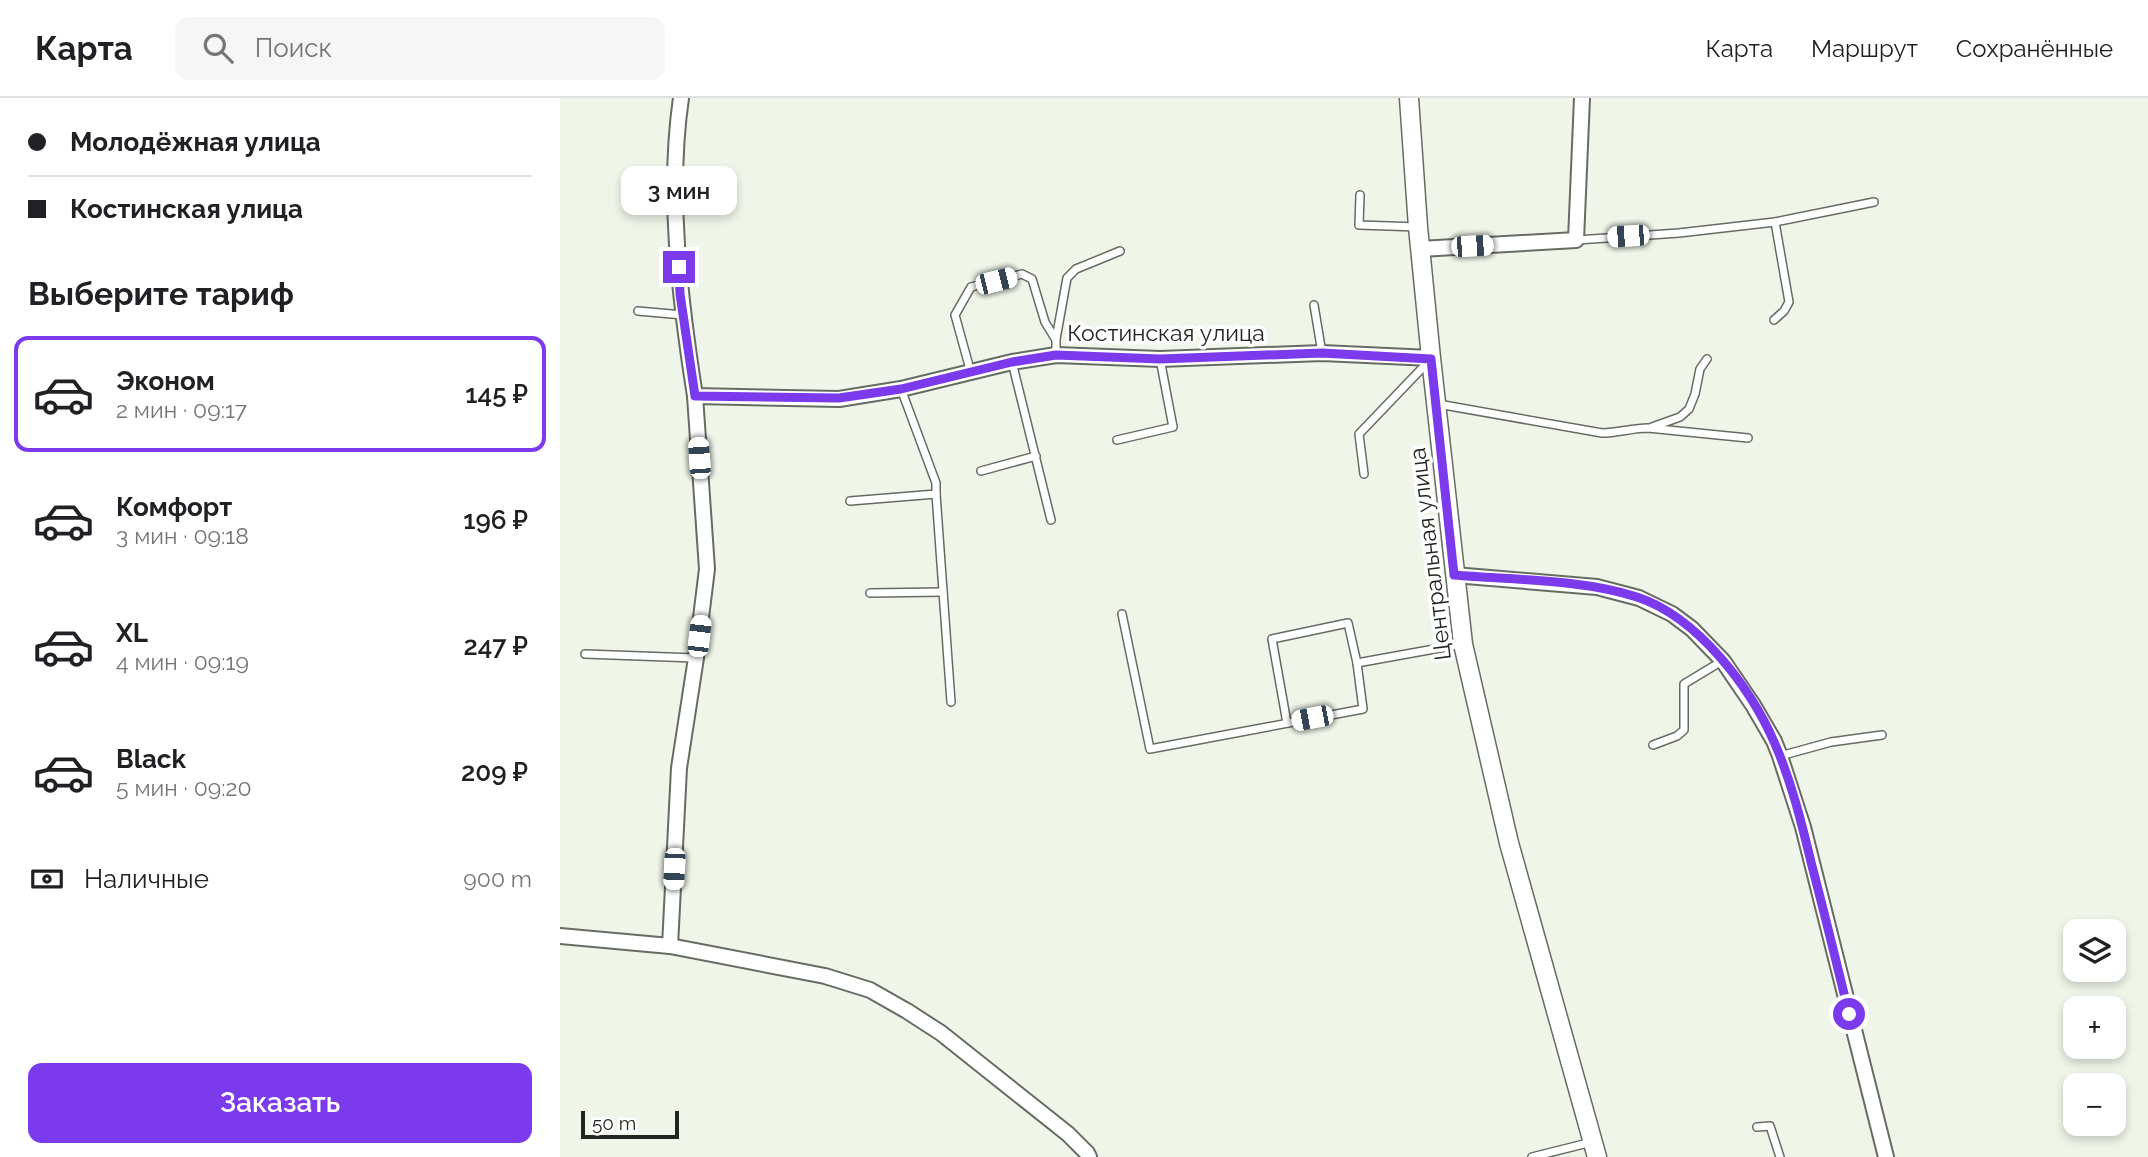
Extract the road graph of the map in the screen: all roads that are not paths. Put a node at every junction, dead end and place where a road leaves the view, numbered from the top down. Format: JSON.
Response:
{"nodes":[{"id":1,"x":681,"y":98,"type":"edge"},
{"id":2,"x":1409,"y":98,"type":"edge"},
{"id":3,"x":1582,"y":98,"type":"edge"},
{"id":4,"x":1360,"y":195,"type":"dead end"},
{"id":5,"x":1874,"y":202,"type":"dead end"},
{"id":6,"x":1775,"y":222,"type":"junction"},
{"id":7,"x":1418,"y":227,"type":"junction"},
{"id":8,"x":1576,"y":240,"type":"junction"},
{"id":9,"x":1420,"y":249,"type":"junction"},
{"id":10,"x":1120,"y":251,"type":"dead end"},
{"id":11,"x":1314,"y":305,"type":"dead end"},
{"id":12,"x":638,"y":311,"type":"dead end"},
{"id":13,"x":683,"y":315,"type":"junction"},
{"id":14,"x":1774,"y":320,"type":"dead end"},
{"id":15,"x":1056,"y":340,"type":"junction"},
{"id":16,"x":1322,"y":353,"type":"junction"},
{"id":17,"x":1056,"y":355,"type":"junction"},
{"id":18,"x":1160,"y":359,"type":"junction"},
{"id":19,"x":1431,"y":359,"type":"junction"},
{"id":20,"x":1707,"y":359,"type":"dead end"},
{"id":21,"x":1012,"y":362,"type":"junction"},
{"id":22,"x":971,"y":373,"type":"junction"},
{"id":23,"x":901,"y":389,"type":"junction"},
{"id":24,"x":695,"y":396,"type":"junction"},
{"id":25,"x":1437,"y":404,"type":"junction"},
{"id":26,"x":1648,"y":428,"type":"junction"},
{"id":27,"x":1748,"y":438,"type":"dead end"},
{"id":28,"x":1117,"y":440,"type":"dead end"},
{"id":29,"x":1036,"y":456,"type":"junction"},
{"id":30,"x":981,"y":471,"type":"dead end"},
{"id":31,"x":1364,"y":474,"type":"dead end"},
{"id":32,"x":936,"y":494,"type":"junction"},
{"id":33,"x":850,"y":501,"type":"dead end"},
{"id":34,"x":1051,"y":520,"type":"dead end"},
{"id":35,"x":1454,"y":575,"type":"junction"},
{"id":36,"x":943,"y":592,"type":"junction"},
{"id":37,"x":870,"y":593,"type":"dead end"},
{"id":38,"x":1122,"y":614,"type":"dead end"},
{"id":39,"x":1463,"y":644,"type":"junction"},
{"id":40,"x":585,"y":654,"type":"dead end"},
{"id":41,"x":696,"y":658,"type":"junction"},
{"id":42,"x":1723,"y":661,"type":"junction"},
{"id":43,"x":1357,"y":663,"type":"junction"},
{"id":44,"x":951,"y":702,"type":"dead end"},
{"id":45,"x":1287,"y":723,"type":"junction"},
{"id":46,"x":1881,"y":735,"type":"dead end"},
{"id":47,"x":1653,"y":745,"type":"dead end"},
{"id":48,"x":1780,"y":756,"type":"junction"},
{"id":49,"x":560,"y":936,"type":"edge"},
{"id":50,"x":670,"y":946,"type":"junction"},
{"id":51,"x":1757,"y":1127,"type":"dead end"},
{"id":52,"x":1595,"y":1149,"type":"edge"},
{"id":53,"x":1089,"y":1157,"type":"edge"},
{"id":54,"x":1532,"y":1157,"type":"edge"},
{"id":55,"x":1780,"y":1157,"type":"edge"},
{"id":56,"x":1886,"y":1157,"type":"edge"}],
"edges":[{"from":1,"to":13,"type":"street"},
{"from":2,"to":7,"type":"street","name":"Центральная улица"},
{"from":3,"to":8,"type":"street"},
{"from":4,"to":7,"type":"lane"},
{"from":5,"to":6,"type":"lane"},
{"from":6,"to":8,"type":"lane"},
{"from":6,"to":14,"type":"lane"},
{"from":7,"to":9,"type":"street","name":"Центральная улица"},
{"from":8,"to":9,"type":"street"},
{"from":9,"to":19,"type":"street","name":"Центральная улица"},
{"from":10,"to":15,"type":"lane"},
{"from":11,"to":16,"type":"lane"},
{"from":12,"to":13,"type":"lane"},
{"from":13,"to":24,"type":"street"},
{"from":15,"to":17,"type":"lane"},
{"from":15,"to":22,"type":"lane"},
{"from":16,"to":18,"type":"street","name":"Костинская улица"},
{"from":16,"to":19,"type":"street","name":"Костинская улица"},
{"from":17,"to":18,"type":"street","name":"Костинская улица"},
{"from":17,"to":21,"type":"street","name":"Костинская улица"},
{"from":18,"to":28,"type":"lane"},
{"from":19,"to":25,"type":"street","name":"Центральная улица"},
{"from":19,"to":31,"type":"lane"},
{"from":20,"to":26,"type":"lane"},
{"from":21,"to":22,"type":"street","name":"Костинская улица"},
{"from":21,"to":29,"type":"lane"},
{"from":22,"to":23,"type":"street","name":"Костинская улица"},
{"from":23,"to":24,"type":"street","name":"Костинская улица"},
{"from":23,"to":32,"type":"lane"},
{"from":24,"to":41,"type":"street"},
{"from":25,"to":26,"type":"lane"},
{"from":25,"to":35,"type":"street","name":"Центральная улица"},
{"from":26,"to":27,"type":"lane"},
{"from":29,"to":30,"type":"lane"},
{"from":29,"to":34,"type":"lane"},
{"from":32,"to":33,"type":"lane"},
{"from":32,"to":36,"type":"lane"},
{"from":35,"to":39,"type":"street","name":"Центральная улица"},
{"from":35,"to":42,"type":"street"},
{"from":36,"to":37,"type":"lane"},
{"from":36,"to":44,"type":"lane"},
{"from":38,"to":45,"type":"lane"},
{"from":39,"to":43,"type":"lane"},
{"from":39,"to":52,"type":"street","name":"Центральная улица"},
{"from":40,"to":41,"type":"lane"},
{"from":41,"to":50,"type":"street"},
{"from":42,"to":47,"type":"lane"},
{"from":42,"to":48,"type":"street"},
{"from":43,"to":45,"type":"lane"},
{"from":43,"to":45,"type":"lane"},
{"from":46,"to":48,"type":"lane"},
{"from":48,"to":56,"type":"street"},
{"from":49,"to":50,"type":"street"},
{"from":50,"to":53,"type":"street"},
{"from":51,"to":55,"type":"lane"},
{"from":52,"to":54,"type":"lane"}]}
